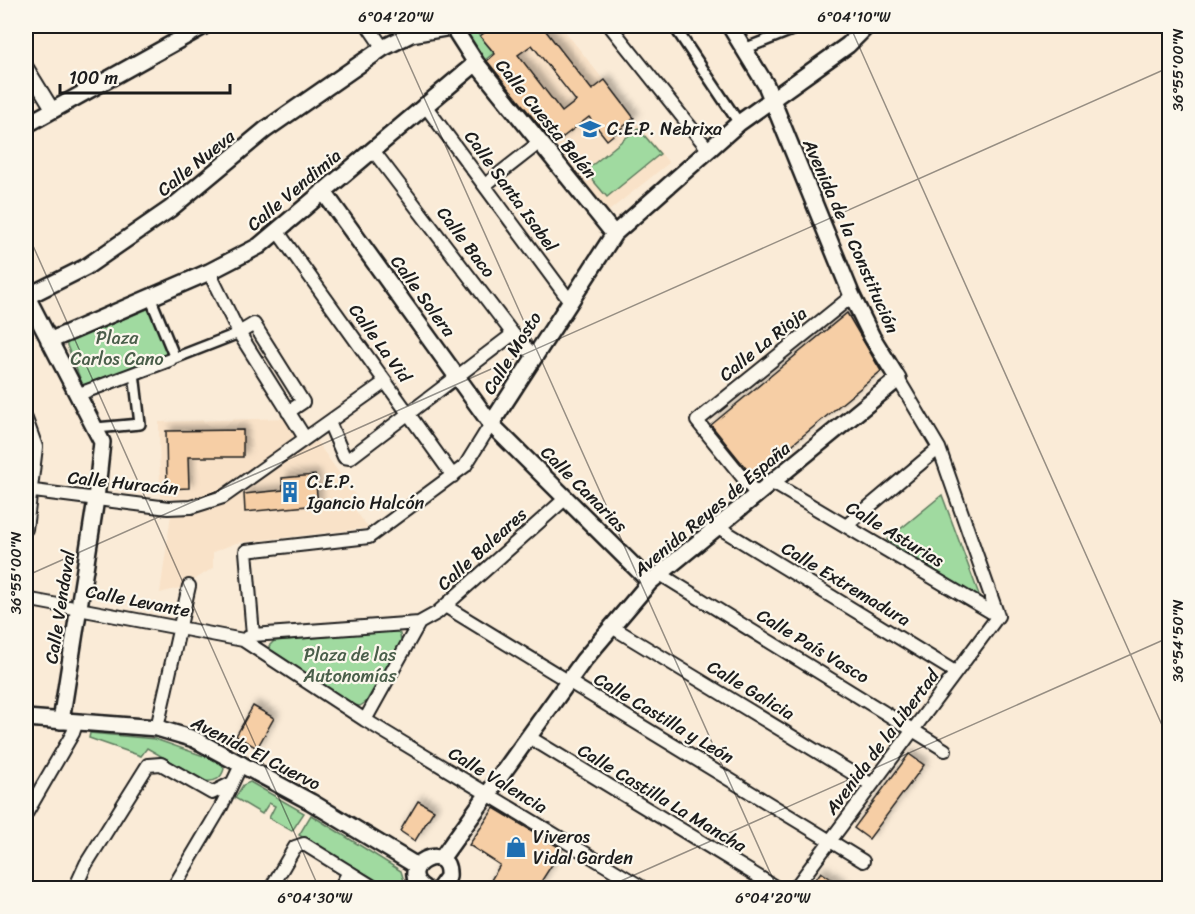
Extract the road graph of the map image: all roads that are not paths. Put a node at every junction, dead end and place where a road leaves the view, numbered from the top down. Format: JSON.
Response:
{"nodes":[{"id":1,"x":204,"y":26,"type":"edge"},
{"id":2,"x":368,"y":26,"type":"edge"},
{"id":3,"x":455,"y":26,"type":"edge"},
{"id":4,"x":610,"y":26,"type":"edge"},
{"id":5,"x":674,"y":26,"type":"edge"},
{"id":6,"x":730,"y":26,"type":"edge"},
{"id":7,"x":802,"y":26,"type":"edge"},
{"id":8,"x":867,"y":26,"type":"edge"},
{"id":9,"x":383,"y":48,"type":"junction"},
{"id":10,"x":744,"y":48,"type":"junction"},
{"id":11,"x":476,"y":63,"type":"junction"},
{"id":12,"x":26,"y":66,"type":"edge"},
{"id":13,"x":773,"y":100,"type":"junction"},
{"id":14,"x":424,"y":104,"type":"junction"},
{"id":15,"x":53,"y":110,"type":"junction"},
{"id":16,"x":739,"y":123,"type":"junction"},
{"id":17,"x":26,"y":125,"type":"edge"},
{"id":18,"x":540,"y":142,"type":"junction"},
{"id":19,"x":372,"y":149,"type":"junction"},
{"id":20,"x":708,"y":149,"type":"junction"},
{"id":21,"x":485,"y":185,"type":"junction"},
{"id":22,"x":323,"y":191,"type":"junction"},
{"id":23,"x":278,"y":232,"type":"junction"},
{"id":24,"x":614,"y":234,"type":"junction"},
{"id":25,"x":209,"y":272,"type":"junction"},
{"id":26,"x":26,"y":296,"type":"edge"},
{"id":27,"x":852,"y":296,"type":"junction"},
{"id":28,"x":150,"y":297,"type":"junction"},
{"id":29,"x":569,"y":300,"type":"junction"},
{"id":30,"x":239,"y":333,"type":"junction"},
{"id":31,"x":513,"y":334,"type":"junction"},
{"id":32,"x":49,"y":341,"type":"junction"},
{"id":33,"x":534,"y":356,"type":"junction"},
{"id":34,"x":172,"y":359,"type":"junction"},
{"id":35,"x":134,"y":373,"type":"junction"},
{"id":36,"x":456,"y":377,"type":"junction"},
{"id":37,"x":898,"y":379,"type":"junction"},
{"id":38,"x":385,"y":382,"type":"junction"},
{"id":39,"x":79,"y":394,"type":"junction"},
{"id":40,"x":288,"y":411,"type":"junction"},
{"id":41,"x":408,"y":413,"type":"junction"},
{"id":42,"x":26,"y":419,"type":"edge"},
{"id":43,"x":329,"y":422,"type":"junction"},
{"id":44,"x":491,"y":424,"type":"junction"},
{"id":45,"x":96,"y":428,"type":"junction"},
{"id":46,"x":305,"y":438,"type":"junction"},
{"id":47,"x":939,"y":448,"type":"junction"},
{"id":48,"x":453,"y":476,"type":"junction"},
{"id":49,"x":773,"y":483,"type":"junction"},
{"id":50,"x":28,"y":490,"type":"edge"},
{"id":51,"x":757,"y":495,"type":"junction"},
{"id":52,"x":566,"y":498,"type":"junction"},
{"id":53,"x":96,"y":500,"type":"junction"},
{"id":54,"x":846,"y":526,"type":"junction"},
{"id":55,"x":718,"y":527,"type":"junction"},
{"id":56,"x":26,"y":529,"type":"edge"},
{"id":57,"x":655,"y":578,"type":"junction"},
{"id":58,"x":189,"y":586,"type":"dead end"},
{"id":59,"x":26,"y":599,"type":"edge"},
{"id":60,"x":445,"y":606,"type":"junction"},
{"id":61,"x":80,"y":607,"type":"junction"},
{"id":62,"x":998,"y":616,"type":"junction"},
{"id":63,"x":419,"y":623,"type":"junction"},
{"id":64,"x":612,"y":627,"type":"junction"},
{"id":65,"x":180,"y":628,"type":"junction"},
{"id":66,"x":248,"y":638,"type":"junction"},
{"id":67,"x":955,"y":672,"type":"junction"},
{"id":68,"x":569,"y":682,"type":"junction"},
{"id":69,"x":26,"y":718,"type":"edge"},
{"id":70,"x":365,"y":720,"type":"junction"},
{"id":71,"x":68,"y":722,"type":"junction"},
{"id":72,"x":157,"y":728,"type":"junction"},
{"id":73,"x":914,"y":729,"type":"junction"},
{"id":74,"x":530,"y":737,"type":"junction"},
{"id":75,"x":945,"y":750,"type":"dead end"},
{"id":76,"x":242,"y":763,"type":"junction"},
{"id":77,"x":232,"y":783,"type":"junction"},
{"id":78,"x":872,"y":784,"type":"junction"},
{"id":79,"x":212,"y":793,"type":"junction"},
{"id":80,"x":488,"y":795,"type":"junction"},
{"id":81,"x":221,"y":807,"type":"junction"},
{"id":82,"x":26,"y":814,"type":"edge"},
{"id":83,"x":831,"y":840,"type":"junction"},
{"id":84,"x":441,"y":860,"type":"junction"},
{"id":85,"x":863,"y":861,"type":"dead end"},
{"id":86,"x":417,"y":866,"type":"junction"},
{"id":87,"x":349,"y":872,"type":"junction"},
{"id":88,"x":448,"y":886,"type":"edge"},
{"id":89,"x":75,"y":888,"type":"edge"},
{"id":90,"x":173,"y":888,"type":"edge"},
{"id":91,"x":271,"y":888,"type":"edge"},
{"id":92,"x":340,"y":888,"type":"edge"},
{"id":93,"x":375,"y":888,"type":"edge"},
{"id":94,"x":423,"y":888,"type":"edge"},
{"id":95,"x":644,"y":888,"type":"edge"},
{"id":96,"x":777,"y":888,"type":"edge"},
{"id":97,"x":795,"y":888,"type":"edge"}],
"edges":[{"from":1,"to":15,"type":"street"},
{"from":2,"to":9,"type":"street"},
{"from":3,"to":9,"type":"street","name":"Calle Cuesta Belén"},
{"from":3,"to":11,"type":"street","name":"Calle Cuesta Belén"},
{"from":4,"to":20,"type":"street"},
{"from":5,"to":16,"type":"street"},
{"from":6,"to":10,"type":"street","name":"Avenida de la Constitución"},
{"from":7,"to":10,"type":"street"},
{"from":8,"to":13,"type":"street","name":"Calle Mosto"},
{"from":9,"to":26,"type":"street","name":"Calle Nueva"},
{"from":10,"to":13,"type":"street","name":"Avenida de la Constitución"},
{"from":11,"to":14,"type":"street","name":"Calle Vendimia"},
{"from":11,"to":18,"type":"street","name":"Calle Cuesta Belén"},
{"from":12,"to":15,"type":"street"},
{"from":13,"to":16,"type":"street","name":"Calle Mosto"},
{"from":13,"to":27,"type":"street","name":"Avenida de la Constitución"},
{"from":14,"to":19,"type":"street","name":"Calle Vendimia"},
{"from":14,"to":21,"type":"street","name":"Calle Santa Isabel"},
{"from":15,"to":17,"type":"street"},
{"from":16,"to":20,"type":"street","name":"Calle Mosto"},
{"from":18,"to":21,"type":"street"},
{"from":18,"to":24,"type":"street","name":"Calle Cuesta Belén"},
{"from":19,"to":22,"type":"street","name":"Calle Vendimia"},
{"from":19,"to":31,"type":"street","name":"Calle Baco"},
{"from":20,"to":24,"type":"street","name":"Calle Mosto"},
{"from":21,"to":29,"type":"street","name":"Calle Santa Isabel"},
{"from":22,"to":23,"type":"street","name":"Calle Vendimia"},
{"from":22,"to":36,"type":"street","name":"Calle Solera"},
{"from":23,"to":25,"type":"street","name":"Calle Vendimia"},
{"from":23,"to":38,"type":"street","name":"Calle La Vid"},
{"from":24,"to":29,"type":"street","name":"Calle Mosto"},
{"from":25,"to":28,"type":"street","name":"Calle Vendimia"},
{"from":25,"to":30,"type":"street"},
{"from":26,"to":32,"type":"street","name":"Calle Vendaval"},
{"from":27,"to":37,"type":"street","name":"Avenida de la Constitución"},
{"from":27,"to":51,"type":"street","name":"Calle La Rioja"},
{"from":28,"to":32,"type":"street","name":"Calle Vendimia"},
{"from":28,"to":34,"type":"street"},
{"from":29,"to":33,"type":"street","name":"Calle Mosto"},
{"from":30,"to":34,"type":"street"},
{"from":30,"to":40,"type":"street"},
{"from":30,"to":40,"type":"street"},
{"from":31,"to":33,"type":"street","name":"Calle Baco"},
{"from":31,"to":36,"type":"street"},
{"from":32,"to":39,"type":"street","name":"Calle Vendaval"},
{"from":33,"to":44,"type":"street","name":"Calle Mosto"},
{"from":34,"to":35,"type":"street"},
{"from":35,"to":39,"type":"street"},
{"from":35,"to":45,"type":"street"},
{"from":36,"to":41,"type":"street"},
{"from":36,"to":44,"type":"street","name":"Calle Solera"},
{"from":37,"to":47,"type":"street","name":"Avenida de la Constitución"},
{"from":37,"to":49,"type":"street","name":"Avenida Reyes de España"},
{"from":38,"to":41,"type":"street","name":"Calle La Vid"},
{"from":38,"to":43,"type":"street","name":"Calle Huracán"},
{"from":39,"to":45,"type":"street","name":"Calle Vendaval"},
{"from":40,"to":46,"type":"street"},
{"from":41,"to":43,"type":"street"},
{"from":41,"to":48,"type":"street","name":"Calle La Vid"},
{"from":42,"to":50,"type":"street"},
{"from":43,"to":46,"type":"street","name":"Calle Huracán"},
{"from":44,"to":48,"type":"street","name":"Calle Mosto"},
{"from":44,"to":52,"type":"street","name":"Calle Canarias"},
{"from":45,"to":53,"type":"street","name":"Calle Vendaval"},
{"from":46,"to":53,"type":"street","name":"Calle Huracán"},
{"from":47,"to":54,"type":"street"},
{"from":47,"to":62,"type":"street","name":"Avenida de la Constitución"},
{"from":48,"to":66,"type":"street","name":"Calle Mosto"},
{"from":49,"to":51,"type":"street","name":"Avenida Reyes de España"},
{"from":49,"to":54,"type":"street","name":"Calle Asturias"},
{"from":50,"to":53,"type":"street","name":"Calle Huracán"},
{"from":50,"to":56,"type":"street"},
{"from":51,"to":55,"type":"street","name":"Avenida Reyes de España"},
{"from":52,"to":57,"type":"street","name":"Calle Canarias"},
{"from":52,"to":60,"type":"street","name":"Calle Baleares"},
{"from":53,"to":61,"type":"street","name":"Calle Vendaval"},
{"from":54,"to":62,"type":"street","name":"Calle Asturias"},
{"from":55,"to":57,"type":"street","name":"Avenida Reyes de España"},
{"from":55,"to":67,"type":"street","name":"Calle Extremadura"},
{"from":57,"to":64,"type":"street","name":"Avenida Reyes de España"},
{"from":57,"to":73,"type":"street","name":"Calle País Vasco"},
{"from":58,"to":65,"type":"street"},
{"from":59,"to":61,"type":"street","name":"Calle Levante"},
{"from":60,"to":63,"type":"street","name":"Calle Baleares"},
{"from":60,"to":68,"type":"street","name":"Calle Castilla y León"},
{"from":61,"to":65,"type":"street","name":"Calle Levante"},
{"from":61,"to":71,"type":"street","name":"Calle Vendaval"},
{"from":62,"to":67,"type":"street","name":"Avenida de la Libertad"},
{"from":63,"to":66,"type":"street"},
{"from":63,"to":70,"type":"street"},
{"from":64,"to":68,"type":"street","name":"Avenida Reyes de España"},
{"from":64,"to":78,"type":"street","name":"Calle Galicia"},
{"from":65,"to":66,"type":"street","name":"Calle Levante"},
{"from":65,"to":72,"type":"street"},
{"from":66,"to":70,"type":"street"},
{"from":67,"to":73,"type":"street","name":"Avenida de la Libertad"},
{"from":68,"to":74,"type":"street","name":"Avenida Reyes de España"},
{"from":68,"to":83,"type":"street","name":"Calle Castilla y León"},
{"from":69,"to":71,"type":"street","name":"Avenida El Cuervo"},
{"from":70,"to":80,"type":"street","name":"Calle Valencia"},
{"from":71,"to":72,"type":"street","name":"Avenida El Cuervo"},
{"from":71,"to":82,"type":"street"},
{"from":72,"to":76,"type":"street","name":"Avenida El Cuervo"},
{"from":73,"to":75,"type":"street","name":"Calle País Vasco"},
{"from":73,"to":78,"type":"street","name":"Avenida de la Libertad"},
{"from":74,"to":80,"type":"street","name":"Avenida Reyes de España"},
{"from":74,"to":96,"type":"street","name":"Calle Castilla La Mancha"},
{"from":76,"to":77,"type":"street"},
{"from":76,"to":86,"type":"street","name":"Avenida El Cuervo"},
{"from":77,"to":79,"type":"street"},
{"from":77,"to":81,"type":"street"},
{"from":78,"to":83,"type":"street","name":"Avenida de la Libertad"},
{"from":79,"to":81,"type":"street"},
{"from":79,"to":89,"type":"street"},
{"from":80,"to":84,"type":"street","name":"Avenida Reyes de España"},
{"from":80,"to":95,"type":"street","name":"Calle Valencia"},
{"from":81,"to":90,"type":"street"},
{"from":83,"to":85,"type":"street","name":"Calle Castilla y León"},
{"from":83,"to":97,"type":"street","name":"Avenida de la Libertad"},
{"from":84,"to":86,"type":"street"},
{"from":84,"to":88,"type":"street"},
{"from":86,"to":94,"type":"street"},
{"from":87,"to":91,"type":"street"},
{"from":87,"to":92,"type":"street"},
{"from":87,"to":93,"type":"street"}]}
